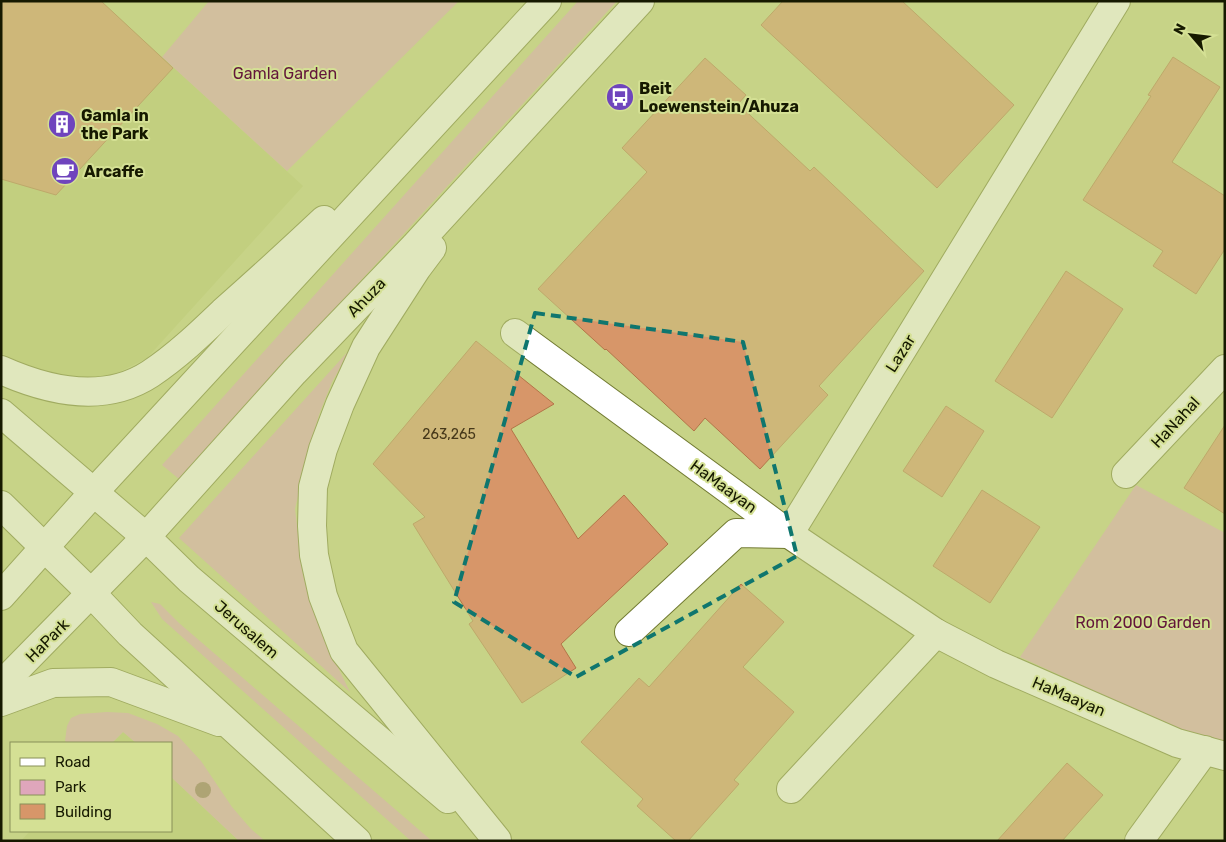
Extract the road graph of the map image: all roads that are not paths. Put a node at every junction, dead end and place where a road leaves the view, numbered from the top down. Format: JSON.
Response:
{"nodes":[{"id":1,"x":547,"y":1,"type":"edge"},
{"id":2,"x":640,"y":1,"type":"edge"},
{"id":3,"x":1116,"y":1,"type":"edge"},
{"id":4,"x":458,"y":98,"type":"junction"},
{"id":5,"x":529,"y":122,"type":"junction"},
{"id":6,"x":515,"y":334,"type":"dead end"},
{"id":7,"x":1225,"y":369,"type":"edge"},
{"id":8,"x":1,"y":370,"type":"edge"},
{"id":9,"x":1,"y":413,"type":"edge"},
{"id":10,"x":1126,"y":474,"type":"dead end"},
{"id":11,"x":93,"y":494,"type":"junction"},
{"id":12,"x":1,"y":505,"type":"edge"},
{"id":13,"x":789,"y":534,"type":"junction"},
{"id":14,"x":146,"y":537,"type":"junction"},
{"id":15,"x":45,"y":549,"type":"junction"},
{"id":16,"x":92,"y":594,"type":"junction"},
{"id":17,"x":1,"y":596,"type":"edge"},
{"id":18,"x":629,"y":632,"type":"dead end"},
{"id":19,"x":936,"y":633,"type":"junction"},
{"id":20,"x":1,"y":685,"type":"edge"},
{"id":21,"x":1,"y":702,"type":"edge"},
{"id":22,"x":233,"y":728,"type":"junction"},
{"id":23,"x":1215,"y":753,"type":"edge"},
{"id":24,"x":791,"y":789,"type":"dead end"},
{"id":25,"x":497,"y":840,"type":"edge"},
{"id":26,"x":357,"y":841,"type":"edge"},
{"id":27,"x":1139,"y":841,"type":"edge"}],
"edges":[{"from":1,"to":4,"type":"main road"},
{"from":2,"to":5,"type":"main road","name":"Ahuza"},
{"from":3,"to":13,"type":"main road","name":"Lazar"},
{"from":4,"to":8,"type":"main road"},
{"from":4,"to":11,"type":"main road"},
{"from":5,"to":14,"type":"main road","name":"Ahuza"},
{"from":5,"to":25,"type":"main road"},
{"from":6,"to":13,"type":"main road","name":"HaMaayan"},
{"from":7,"to":10,"type":"main road","name":"HaNahal"},
{"from":9,"to":11,"type":"main road","name":"Jerusalem"},
{"from":11,"to":14,"type":"main road","name":"Jerusalem"},
{"from":11,"to":15,"type":"main road"},
{"from":12,"to":15,"type":"main road"},
{"from":13,"to":18,"type":"main road"},
{"from":13,"to":19,"type":"main road","name":"HaMaayan"},
{"from":14,"to":16,"type":"main road","name":"Ahuza"},
{"from":14,"to":25,"type":"main road","name":"Jerusalem"},
{"from":15,"to":16,"type":"main road"},
{"from":15,"to":17,"type":"main road"},
{"from":16,"to":20,"type":"main road","name":"HaPark"},
{"from":16,"to":22,"type":"main road"},
{"from":19,"to":23,"type":"main road","name":"HaMaayan"},
{"from":19,"to":24,"type":"main road"},
{"from":21,"to":22,"type":"main road"},
{"from":22,"to":26,"type":"main road"},
{"from":23,"to":27,"type":"main road","name":"HaMaayan"}]}
